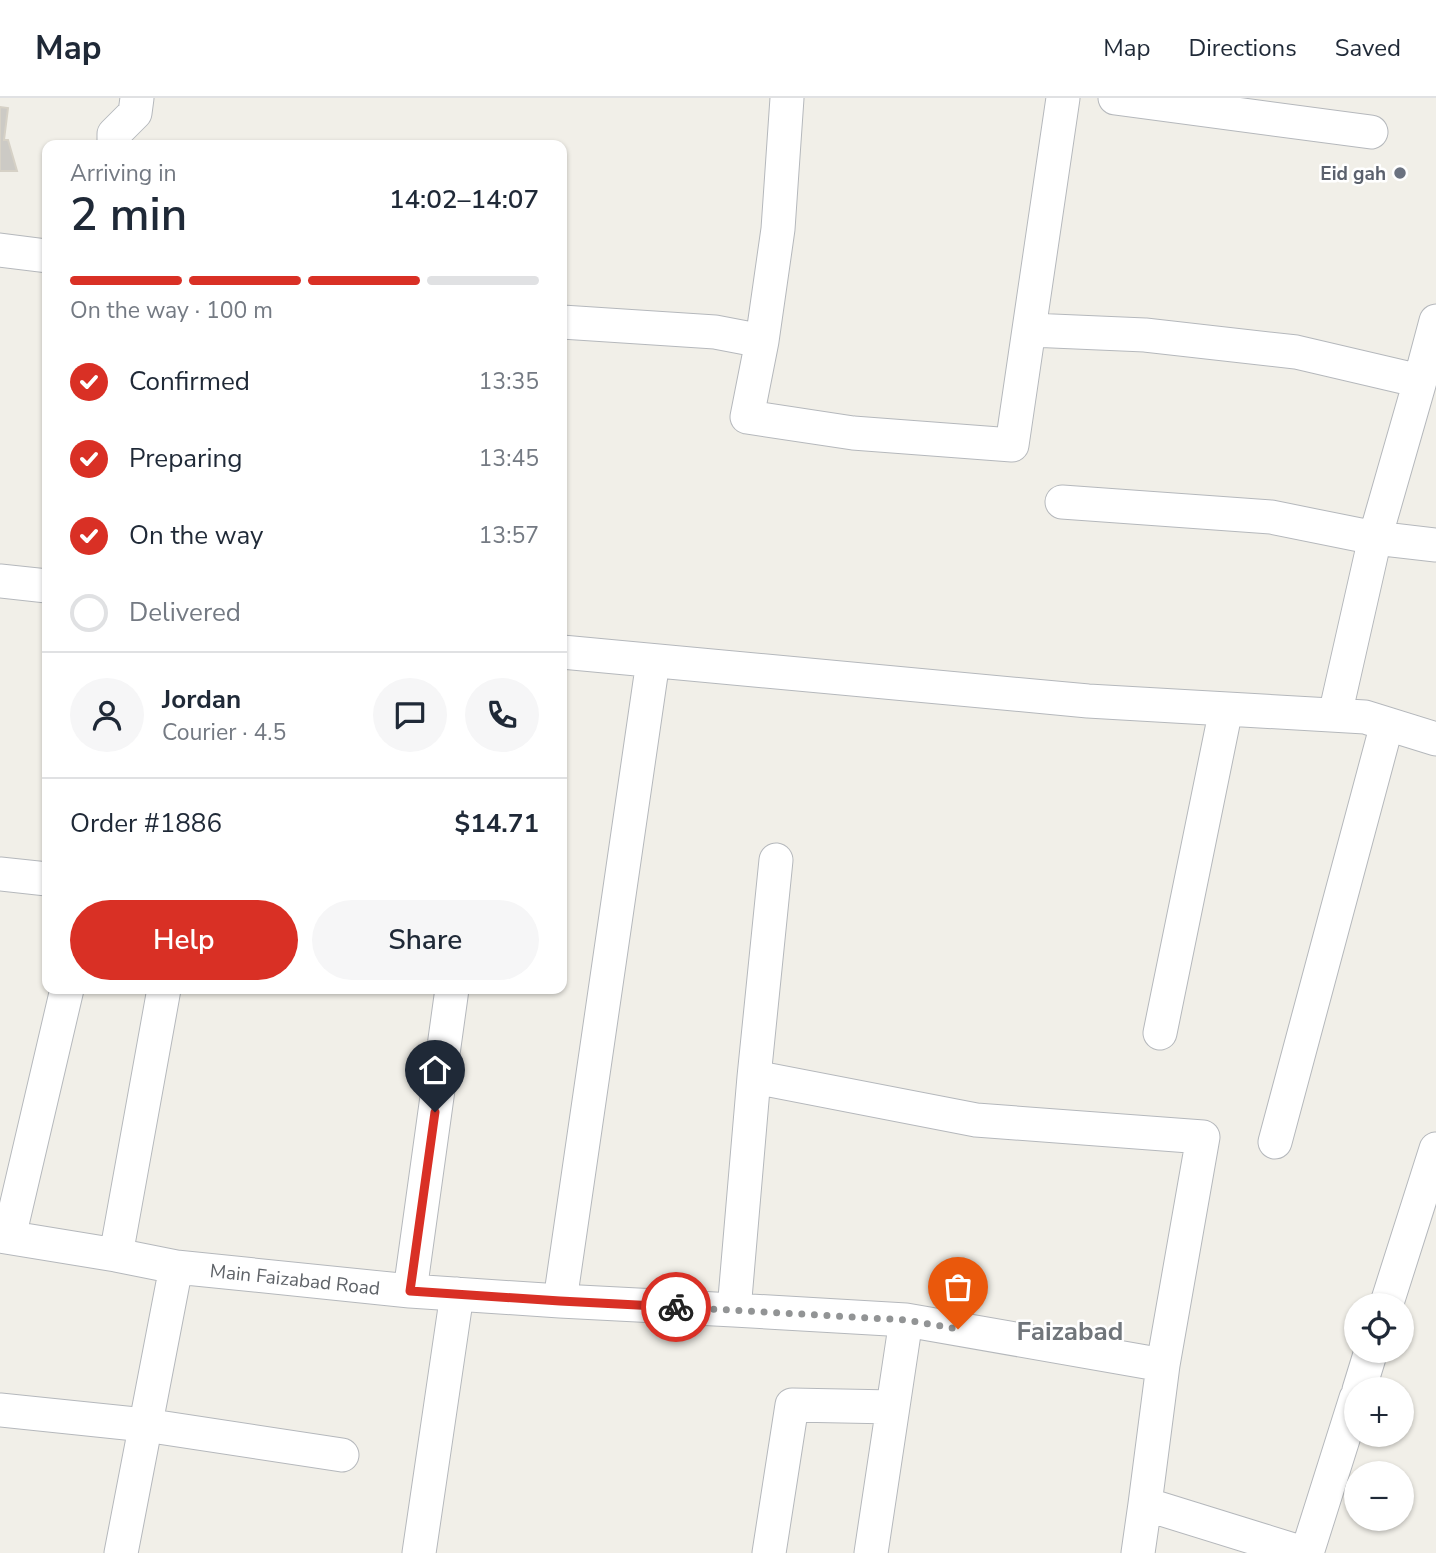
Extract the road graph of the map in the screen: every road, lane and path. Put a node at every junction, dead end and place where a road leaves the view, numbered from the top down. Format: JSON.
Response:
{"nodes":[{"id":1,"x":137,"y":98,"type":"edge"},
{"id":2,"x":787,"y":98,"type":"edge"},
{"id":3,"x":1063,"y":98,"type":"edge"},
{"id":4,"x":1115,"y":98,"type":"edge"},
{"id":5,"x":1371,"y":132,"type":"dead end"},
{"id":6,"x":114,"y":140,"type":"edge"},
{"id":7,"x":0,"y":250,"type":"edge"},
{"id":8,"x":42,"y":255,"type":"edge"},
{"id":9,"x":567,"y":321,"type":"edge"},
{"id":10,"x":1436,"y":321,"type":"edge"},
{"id":11,"x":1030,"y":330,"type":"junction"},
{"id":12,"x":762,"y":341,"type":"junction"},
{"id":13,"x":1420,"y":381,"type":"junction"},
{"id":14,"x":1062,"y":502,"type":"dead end"},
{"id":15,"x":1375,"y":538,"type":"junction"},
{"id":16,"x":1436,"y":545,"type":"edge"},
{"id":17,"x":0,"y":581,"type":"edge"},
{"id":18,"x":42,"y":585,"type":"edge"},
{"id":19,"x":567,"y":652,"type":"edge"},
{"id":20,"x":653,"y":661,"type":"junction"},
{"id":21,"x":1226,"y":709,"type":"junction"},
{"id":22,"x":1335,"y":715,"type":"junction"},
{"id":23,"x":1387,"y":724,"type":"junction"},
{"id":24,"x":1436,"y":739,"type":"edge"},
{"id":25,"x":776,"y":860,"type":"dead end"},
{"id":26,"x":0,"y":874,"type":"edge"},
{"id":27,"x":42,"y":878,"type":"edge"},
{"id":28,"x":66,"y":994,"type":"edge"},
{"id":29,"x":162,"y":994,"type":"edge"},
{"id":30,"x":451,"y":994,"type":"edge"},
{"id":31,"x":1160,"y":1033,"type":"dead end"},
{"id":32,"x":754,"y":1077,"type":"junction"},
{"id":33,"x":1275,"y":1142,"type":"dead end"},
{"id":34,"x":1436,"y":1149,"type":"edge"},
{"id":35,"x":5,"y":1237,"type":"edge"},
{"id":36,"x":117,"y":1255,"type":"junction"},
{"id":37,"x":176,"y":1267,"type":"junction"},
{"id":38,"x":410,"y":1291,"type":"junction"},
{"id":39,"x":1390,"y":1293,"type":"edge"},
{"id":40,"x":457,"y":1294,"type":"junction"},
{"id":41,"x":560,"y":1301,"type":"junction"},
{"id":42,"x":734,"y":1310,"type":"junction"},
{"id":43,"x":906,"y":1320,"type":"junction"},
{"id":44,"x":1163,"y":1365,"type":"junction"},
{"id":45,"x":893,"y":1407,"type":"junction"},
{"id":46,"x":0,"y":1410,"type":"edge"},
{"id":47,"x":145,"y":1425,"type":"junction"},
{"id":48,"x":1344,"y":1434,"type":"edge"},
{"id":49,"x":342,"y":1455,"type":"dead end"},
{"id":50,"x":1145,"y":1504,"type":"junction"},
{"id":51,"x":121,"y":1553,"type":"edge"},
{"id":52,"x":419,"y":1553,"type":"edge"},
{"id":53,"x":769,"y":1553,"type":"edge"},
{"id":54,"x":871,"y":1553,"type":"edge"},
{"id":55,"x":1138,"y":1553,"type":"edge"},
{"id":56,"x":1305,"y":1553,"type":"edge"}],
"edges":[{"from":1,"to":6,"type":"street"},
{"from":2,"to":12,"type":"street"},
{"from":3,"to":11,"type":"street"},
{"from":4,"to":5,"type":"street"},
{"from":7,"to":8,"type":"street"},
{"from":9,"to":12,"type":"street"},
{"from":10,"to":13,"type":"street"},
{"from":11,"to":12,"type":"street"},
{"from":11,"to":13,"type":"street"},
{"from":13,"to":15,"type":"street"},
{"from":14,"to":15,"type":"street"},
{"from":15,"to":16,"type":"street"},
{"from":15,"to":22,"type":"street"},
{"from":17,"to":18,"type":"street"},
{"from":19,"to":20,"type":"street"},
{"from":20,"to":21,"type":"street"},
{"from":20,"to":41,"type":"street"},
{"from":21,"to":22,"type":"street"},
{"from":21,"to":31,"type":"street"},
{"from":22,"to":23,"type":"street"},
{"from":23,"to":24,"type":"street"},
{"from":23,"to":33,"type":"street"},
{"from":25,"to":32,"type":"street"},
{"from":26,"to":27,"type":"street"},
{"from":28,"to":35,"type":"street"},
{"from":29,"to":36,"type":"street"},
{"from":30,"to":38,"type":"street"},
{"from":32,"to":42,"type":"street"},
{"from":32,"to":44,"type":"street"},
{"from":34,"to":39,"type":"street"},
{"from":35,"to":36,"type":"street","name":"Main Faizabad Road"},
{"from":36,"to":37,"type":"street","name":"Main Faizabad Road"},
{"from":37,"to":38,"type":"street","name":"Main Faizabad Road"},
{"from":37,"to":47,"type":"street"},
{"from":38,"to":40,"type":"street","name":"Main Faizabad Road"},
{"from":40,"to":41,"type":"street","name":"Main Faizabad Road"},
{"from":40,"to":52,"type":"street"},
{"from":41,"to":42,"type":"street","name":"Main Faizabad Road"},
{"from":42,"to":43,"type":"street","name":"Main Faizabad Road"},
{"from":43,"to":44,"type":"street","name":"Main Faizabad Road"},
{"from":43,"to":45,"type":"street"},
{"from":44,"to":50,"type":"street"},
{"from":45,"to":53,"type":"street"},
{"from":45,"to":54,"type":"street"},
{"from":46,"to":47,"type":"street"},
{"from":47,"to":49,"type":"street"},
{"from":47,"to":51,"type":"street"},
{"from":48,"to":56,"type":"street"},
{"from":50,"to":55,"type":"street"},
{"from":50,"to":56,"type":"street"}]}
